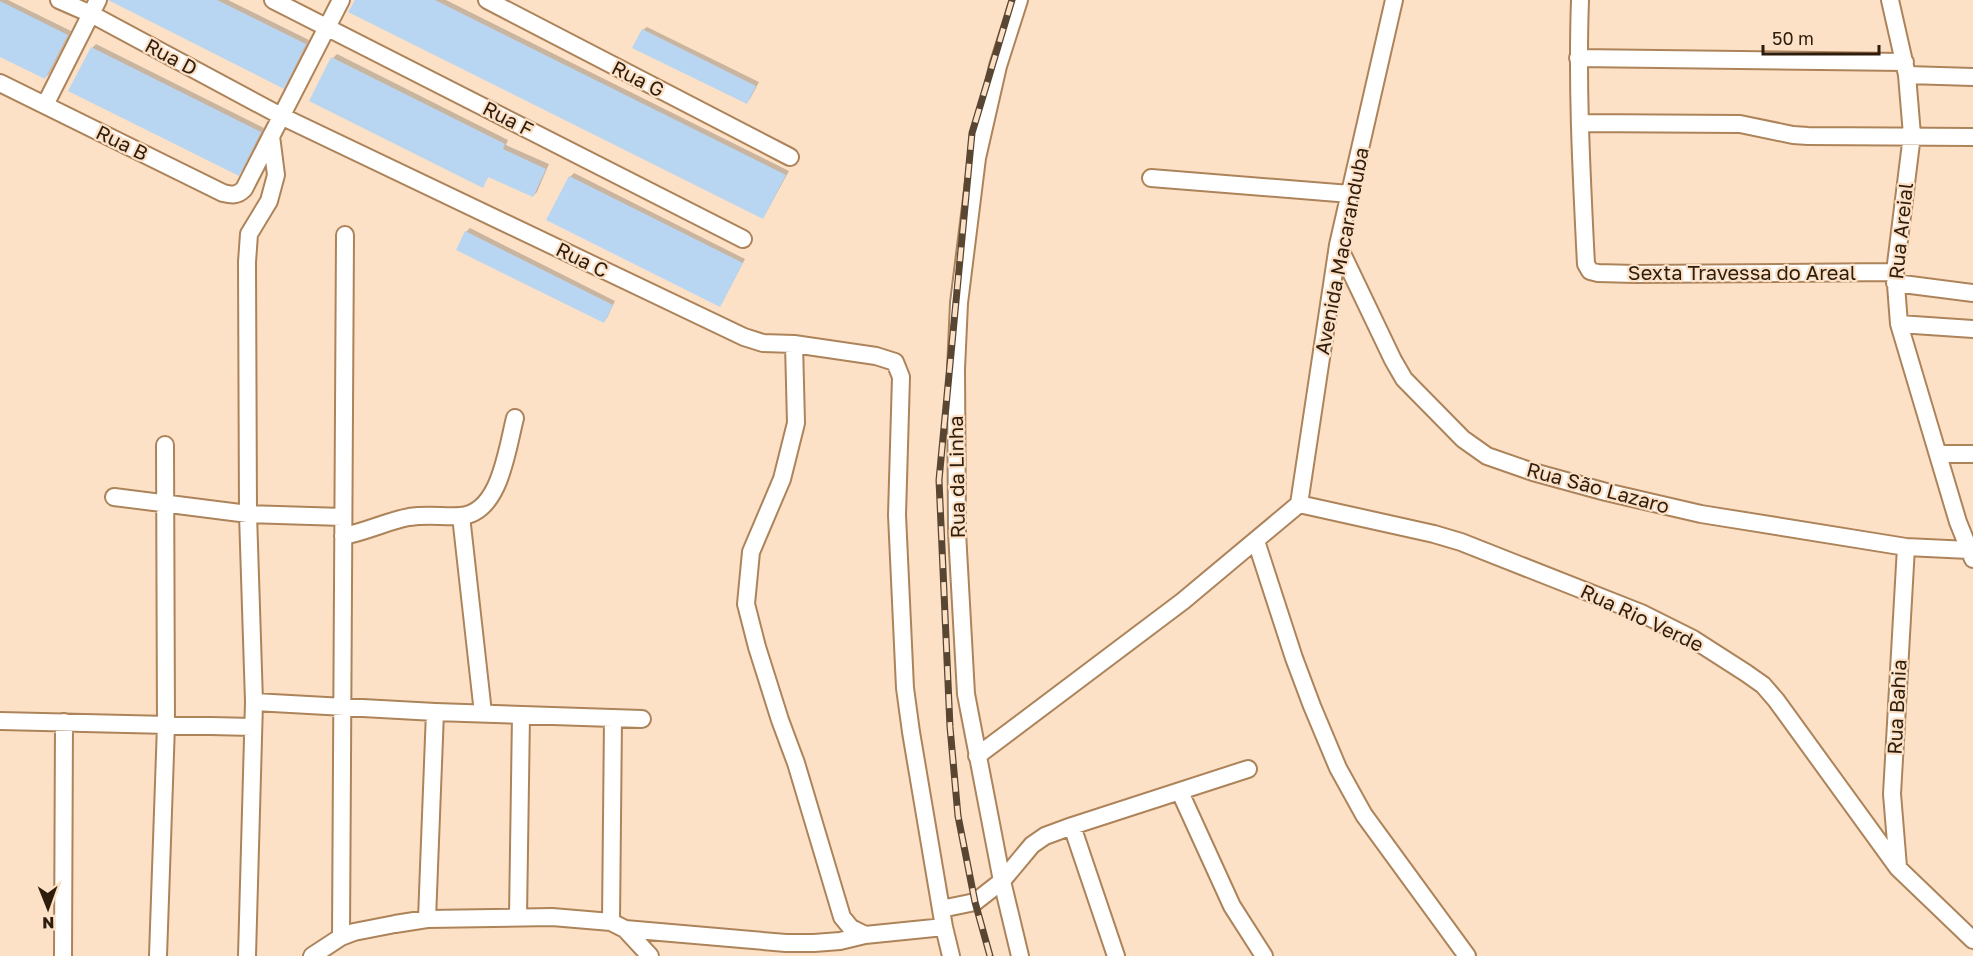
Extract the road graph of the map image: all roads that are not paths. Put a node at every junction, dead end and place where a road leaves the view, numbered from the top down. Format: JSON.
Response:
{"nodes":[{"id":1,"x":59,"y":0,"type":"edge"},
{"id":2,"x":273,"y":0,"type":"edge"},
{"id":3,"x":341,"y":0,"type":"edge"},
{"id":4,"x":487,"y":0,"type":"edge"},
{"id":5,"x":1019,"y":0,"type":"edge"},
{"id":6,"x":1394,"y":0,"type":"edge"},
{"id":7,"x":1580,"y":0,"type":"edge"},
{"id":8,"x":1890,"y":0,"type":"edge"},
{"id":9,"x":94,"y":7,"type":"edge"},
{"id":10,"x":327,"y":27,"type":"junction"},
{"id":11,"x":1578,"y":58,"type":"junction"},
{"id":12,"x":1906,"y":68,"type":"junction"},
{"id":13,"x":1973,"y":77,"type":"edge"},
{"id":14,"x":0,"y":82,"type":"edge"},
{"id":15,"x":45,"y":105,"type":"junction"},
{"id":16,"x":281,"y":116,"type":"junction"},
{"id":17,"x":1580,"y":123,"type":"junction"},
{"id":18,"x":1912,"y":135,"type":"junction"},
{"id":19,"x":271,"y":136,"type":"junction"},
{"id":20,"x":1973,"y":137,"type":"edge"},
{"id":21,"x":790,"y":157,"type":"dead end"},
{"id":22,"x":1151,"y":178,"type":"dead end"},
{"id":23,"x":1350,"y":194,"type":"junction"},
{"id":24,"x":345,"y":235,"type":"dead end"},
{"id":25,"x":743,"y":239,"type":"dead end"},
{"id":26,"x":1338,"y":245,"type":"junction"},
{"id":27,"x":1895,"y":278,"type":"junction"},
{"id":28,"x":1973,"y":293,"type":"edge"},
{"id":29,"x":1899,"y":324,"type":"junction"},
{"id":30,"x":1973,"y":329,"type":"edge"},
{"id":31,"x":794,"y":344,"type":"junction"},
{"id":32,"x":515,"y":418,"type":"dead end"},
{"id":33,"x":165,"y":445,"type":"dead end"},
{"id":34,"x":1938,"y":454,"type":"junction"},
{"id":35,"x":1973,"y":454,"type":"edge"},
{"id":36,"x":114,"y":497,"type":"dead end"},
{"id":37,"x":165,"y":504,"type":"junction"},
{"id":38,"x":1299,"y":504,"type":"junction"},
{"id":39,"x":248,"y":514,"type":"junction"},
{"id":40,"x":461,"y":516,"type":"junction"},
{"id":41,"x":343,"y":517,"type":"junction"},
{"id":42,"x":1966,"y":522,"type":"edge"},
{"id":43,"x":343,"y":536,"type":"junction"},
{"id":44,"x":1256,"y":541,"type":"junction"},
{"id":45,"x":1906,"y":547,"type":"junction"},
{"id":46,"x":1971,"y":555,"type":"edge"},
{"id":47,"x":254,"y":702,"type":"junction"},
{"id":48,"x":342,"y":706,"type":"junction"},
{"id":49,"x":435,"y":712,"type":"junction"},
{"id":50,"x":483,"y":713,"type":"junction"},
{"id":51,"x":521,"y":715,"type":"junction"},
{"id":52,"x":613,"y":718,"type":"junction"},
{"id":53,"x":642,"y":719,"type":"dead end"},
{"id":54,"x":0,"y":721,"type":"edge"},
{"id":55,"x":64,"y":722,"type":"junction"},
{"id":56,"x":166,"y":725,"type":"junction"},
{"id":57,"x":253,"y":727,"type":"junction"},
{"id":58,"x":977,"y":756,"type":"junction"},
{"id":59,"x":1248,"y":769,"type":"dead end"},
{"id":60,"x":1180,"y":792,"type":"junction"},
{"id":61,"x":1072,"y":826,"type":"junction"},
{"id":62,"x":1898,"y":867,"type":"junction"},
{"id":63,"x":1002,"y":881,"type":"junction"},
{"id":64,"x":941,"y":909,"type":"junction"},
{"id":65,"x":518,"y":917,"type":"junction"},
{"id":66,"x":427,"y":920,"type":"junction"},
{"id":67,"x":618,"y":925,"type":"junction"},
{"id":68,"x":944,"y":927,"type":"junction"},
{"id":69,"x":865,"y":935,"type":"junction"},
{"id":70,"x":341,"y":937,"type":"junction"},
{"id":71,"x":1973,"y":940,"type":"edge"},
{"id":72,"x":63,"y":956,"type":"edge"},
{"id":73,"x":158,"y":956,"type":"edge"},
{"id":74,"x":247,"y":956,"type":"edge"},
{"id":75,"x":312,"y":956,"type":"edge"},
{"id":76,"x":650,"y":956,"type":"edge"},
{"id":77,"x":951,"y":956,"type":"edge"},
{"id":78,"x":1020,"y":956,"type":"edge"},
{"id":79,"x":1116,"y":956,"type":"edge"},
{"id":80,"x":1264,"y":956,"type":"edge"},
{"id":81,"x":1467,"y":956,"type":"edge"}],
"edges":[{"from":1,"to":9,"type":"street","name":"Rua D"},
{"from":2,"to":10,"type":"street","name":"Rua F"},
{"from":3,"to":10,"type":"street"},
{"from":4,"to":21,"type":"street","name":"Rua G"},
{"from":5,"to":58,"type":"street","name":"Rua da Linha"},
{"from":6,"to":23,"type":"street","name":"Avenida Macaranduba"},
{"from":7,"to":11,"type":"street"},
{"from":8,"to":12,"type":"street","name":"Rua Areial"},
{"from":9,"to":15,"type":"street"},
{"from":9,"to":16,"type":"street","name":"Rua D"},
{"from":10,"to":16,"type":"street"},
{"from":10,"to":25,"type":"street","name":"Rua F"},
{"from":11,"to":12,"type":"street"},
{"from":11,"to":17,"type":"street"},
{"from":12,"to":13,"type":"street"},
{"from":12,"to":18,"type":"street","name":"Rua Areial"},
{"from":14,"to":15,"type":"street","name":"Rua B"},
{"from":15,"to":19,"type":"street","name":"Rua B"},
{"from":16,"to":19,"type":"street"},
{"from":16,"to":31,"type":"street","name":"Rua C"},
{"from":17,"to":18,"type":"street"},
{"from":17,"to":27,"type":"street","name":"Sexta Travessa do Areal"},
{"from":18,"to":20,"type":"street"},
{"from":18,"to":27,"type":"street","name":"Rua Areial"},
{"from":19,"to":39,"type":"street"},
{"from":22,"to":23,"type":"street"},
{"from":23,"to":26,"type":"street","name":"Avenida Macaranduba"},
{"from":24,"to":41,"type":"street"},
{"from":26,"to":38,"type":"street","name":"Avenida Macaranduba"},
{"from":26,"to":45,"type":"street","name":"Rua São Lazaro"},
{"from":27,"to":28,"type":"street","name":"Sexta Travessa do Areal"},
{"from":27,"to":29,"type":"street","name":"Rua Areial"},
{"from":29,"to":30,"type":"street"},
{"from":29,"to":34,"type":"street","name":"Rua Areial"},
{"from":31,"to":64,"type":"street","name":"Rua C"},
{"from":31,"to":69,"type":"street"},
{"from":32,"to":40,"type":"street"},
{"from":33,"to":37,"type":"street"},
{"from":34,"to":35,"type":"street"},
{"from":34,"to":42,"type":"street","name":"Rua Areial"},
{"from":36,"to":37,"type":"street"},
{"from":37,"to":39,"type":"street"},
{"from":37,"to":56,"type":"street"},
{"from":38,"to":44,"type":"street"},
{"from":38,"to":62,"type":"street","name":"Rua Rio Verde"},
{"from":39,"to":41,"type":"street"},
{"from":39,"to":47,"type":"street"},
{"from":40,"to":43,"type":"street"},
{"from":40,"to":50,"type":"street"},
{"from":41,"to":43,"type":"street"},
{"from":42,"to":46,"type":"street","name":"Rua Areial"},
{"from":43,"to":48,"type":"street"},
{"from":44,"to":58,"type":"street"},
{"from":44,"to":81,"type":"street"},
{"from":45,"to":46,"type":"street","name":"Rua São Lazaro"},
{"from":45,"to":62,"type":"street","name":"Rua Bahia"},
{"from":47,"to":48,"type":"street"},
{"from":47,"to":57,"type":"street"},
{"from":48,"to":49,"type":"street"},
{"from":48,"to":70,"type":"street"},
{"from":49,"to":50,"type":"street"},
{"from":49,"to":66,"type":"street"},
{"from":50,"to":51,"type":"street"},
{"from":51,"to":52,"type":"street"},
{"from":51,"to":65,"type":"street"},
{"from":52,"to":53,"type":"street"},
{"from":52,"to":67,"type":"street"},
{"from":54,"to":55,"type":"street"},
{"from":55,"to":56,"type":"street"},
{"from":55,"to":72,"type":"street"},
{"from":56,"to":57,"type":"street"},
{"from":56,"to":73,"type":"street"},
{"from":57,"to":74,"type":"street"},
{"from":58,"to":63,"type":"street","name":"Rua da Linha"},
{"from":59,"to":60,"type":"street"},
{"from":60,"to":61,"type":"street"},
{"from":60,"to":80,"type":"street"},
{"from":61,"to":63,"type":"street"},
{"from":61,"to":79,"type":"street"},
{"from":62,"to":71,"type":"street","name":"Rua Rio Verde"},
{"from":63,"to":64,"type":"street"},
{"from":63,"to":78,"type":"street","name":"Rua da Linha"},
{"from":64,"to":68,"type":"street"},
{"from":65,"to":66,"type":"street"},
{"from":65,"to":67,"type":"street"},
{"from":66,"to":70,"type":"street"},
{"from":67,"to":69,"type":"street"},
{"from":67,"to":76,"type":"street"},
{"from":68,"to":69,"type":"street"},
{"from":68,"to":77,"type":"street"},
{"from":70,"to":75,"type":"street"}]}
